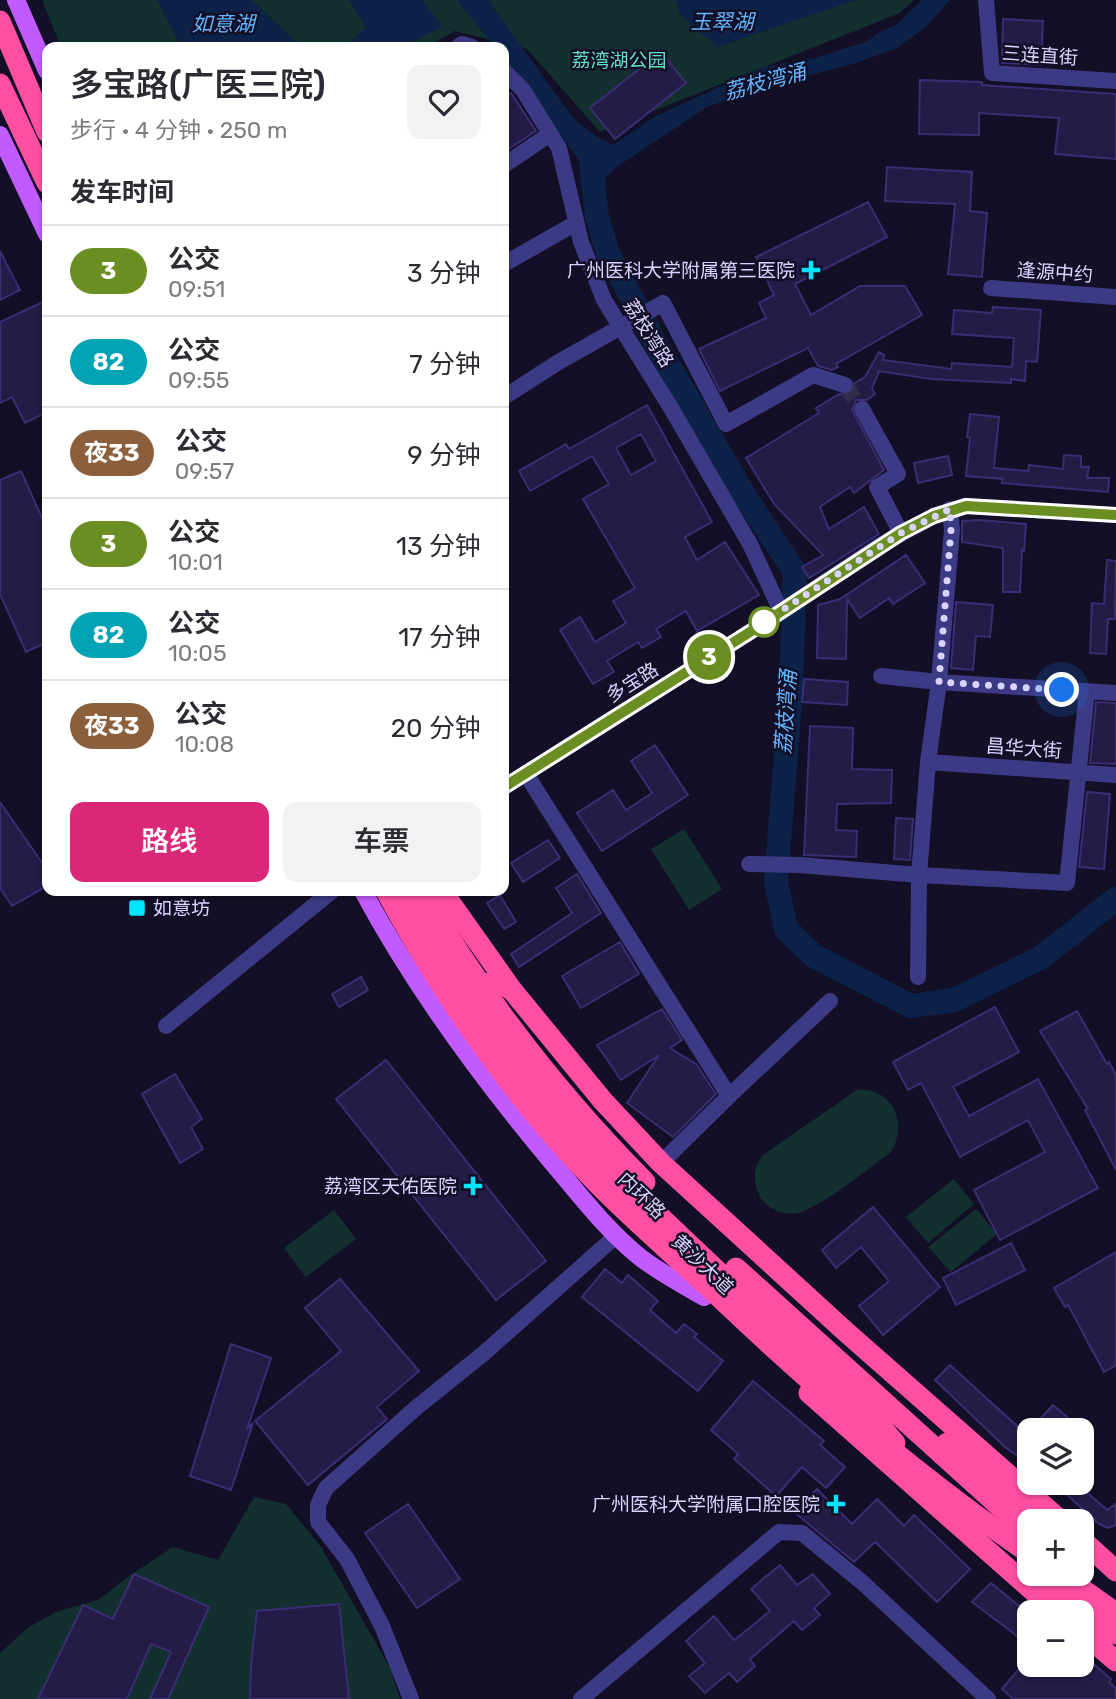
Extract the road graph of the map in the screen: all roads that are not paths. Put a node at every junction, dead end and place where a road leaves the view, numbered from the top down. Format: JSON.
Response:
{"nodes":[{"id":1,"x":16,"y":0,"type":"edge"},
{"id":2,"x":986,"y":0,"type":"edge"},
{"id":3,"x":0,"y":20,"type":"edge"},
{"id":4,"x":42,"y":60,"type":"edge"},
{"id":5,"x":509,"y":76,"type":"edge"},
{"id":6,"x":1116,"y":81,"type":"edge"},
{"id":7,"x":0,"y":84,"type":"edge"},
{"id":8,"x":0,"y":91,"type":"edge"},
{"id":9,"x":42,"y":111,"type":"edge"},
{"id":10,"x":42,"y":120,"type":"edge"},
{"id":11,"x":550,"y":134,"type":"junction"},
{"id":12,"x":0,"y":135,"type":"edge"},
{"id":13,"x":509,"y":162,"type":"edge"},
{"id":14,"x":42,"y":174,"type":"edge"},
{"id":15,"x":42,"y":175,"type":"edge"},
{"id":16,"x":42,"y":223,"type":"edge"},
{"id":17,"x":576,"y":223,"type":"junction"},
{"id":18,"x":509,"y":261,"type":"edge"},
{"id":19,"x":991,"y":288,"type":"dead end"},
{"id":20,"x":1116,"y":297,"type":"edge"},
{"id":21,"x":619,"y":327,"type":"junction"},
{"id":22,"x":845,"y":385,"type":"tunnel mouth"},
{"id":23,"x":509,"y":394,"type":"edge"},
{"id":24,"x":862,"y":409,"type":"tunnel mouth"},
{"id":25,"x":950,"y":509,"type":"junction"},
{"id":26,"x":1116,"y":515,"type":"edge"},
{"id":27,"x":901,"y":533,"type":"junction"},
{"id":28,"x":780,"y":611,"type":"junction"},
{"id":29,"x":881,"y":676,"type":"dead end"},
{"id":30,"x":939,"y":682,"type":"junction"},
{"id":31,"x":1087,"y":691,"type":"junction"},
{"id":32,"x":1116,"y":693,"type":"edge"},
{"id":33,"x":928,"y":762,"type":"junction"},
{"id":34,"x":526,"y":774,"type":"junction"},
{"id":35,"x":1078,"y":774,"type":"junction"},
{"id":36,"x":1116,"y":775,"type":"edge"},
{"id":37,"x":509,"y":784,"type":"edge"},
{"id":38,"x":754,"y":864,"type":"dead end"},
{"id":39,"x":919,"y":875,"type":"junction"},
{"id":40,"x":326,"y":896,"type":"edge"},
{"id":41,"x":366,"y":896,"type":"edge"},
{"id":42,"x":387,"y":896,"type":"edge"},
{"id":43,"x":387,"y":896,"type":"edge"},
{"id":44,"x":406,"y":896,"type":"edge"},
{"id":45,"x":424,"y":896,"type":"edge"},
{"id":46,"x":446,"y":896,"type":"edge"},
{"id":47,"x":918,"y":977,"type":"dead end"},
{"id":48,"x":512,"y":990,"type":"junction"},
{"id":49,"x":830,"y":1001,"type":"dead end"},
{"id":50,"x":452,"y":1019,"type":"junction"},
{"id":51,"x":166,"y":1026,"type":"dead end"},
{"id":52,"x":729,"y":1096,"type":"junction"},
{"id":53,"x":661,"y":1163,"type":"junction"},
{"id":54,"x":581,"y":1170,"type":"junction"},
{"id":55,"x":616,"y":1236,"type":"junction"},
{"id":56,"x":731,"y":1273,"type":"junction"},
{"id":57,"x":704,"y":1297,"type":"junction"},
{"id":58,"x":836,"y":1358,"type":"junction"},
{"id":59,"x":895,"y":1443,"type":"junction"},
{"id":60,"x":1025,"y":1509,"type":"edge"},
{"id":61,"x":1047,"y":1509,"type":"edge"},
{"id":62,"x":1017,"y":1522,"type":"edge"},
{"id":63,"x":1017,"y":1545,"type":"edge"},
{"id":64,"x":1094,"y":1547,"type":"edge"},
{"id":65,"x":1017,"y":1551,"type":"edge"},
{"id":66,"x":1112,"y":1560,"type":"edge"},
{"id":67,"x":1094,"y":1566,"type":"edge"},
{"id":68,"x":1116,"y":1583,"type":"edge"},
{"id":69,"x":1051,"y":1586,"type":"edge"},
{"id":70,"x":1053,"y":1586,"type":"edge"},
{"id":71,"x":1078,"y":1586,"type":"edge"},
{"id":72,"x":1088,"y":1586,"type":"edge"},
{"id":73,"x":1043,"y":1600,"type":"edge"},
{"id":74,"x":1062,"y":1600,"type":"edge"},
{"id":75,"x":1116,"y":1611,"type":"edge"},
{"id":76,"x":1094,"y":1634,"type":"edge"},
{"id":77,"x":1094,"y":1638,"type":"edge"},
{"id":78,"x":1112,"y":1648,"type":"edge"},
{"id":79,"x":411,"y":1699,"type":"edge"},
{"id":80,"x":581,"y":1699,"type":"edge"},
{"id":81,"x":988,"y":1699,"type":"edge"}],
"edges":[{"from":1,"to":4,"type":"main road"},
{"from":2,"to":6,"type":"street","name":"三连直街"},
{"from":3,"to":9,"type":"highway"},
{"from":3,"to":10,"type":"highway"},
{"from":5,"to":11,"type":"street","name":"荔枝湾路"},
{"from":7,"to":14,"type":"highway"},
{"from":8,"to":15,"type":"highway"},
{"from":11,"to":13,"type":"street"},
{"from":11,"to":17,"type":"street","name":"荔枝湾路"},
{"from":12,"to":16,"type":"main road"},
{"from":17,"to":18,"type":"street"},
{"from":17,"to":21,"type":"street","name":"荔枝湾路"},
{"from":19,"to":20,"type":"street","name":"逢源中约"},
{"from":21,"to":22,"type":"street"},
{"from":21,"to":23,"type":"street"},
{"from":21,"to":28,"type":"street","name":"荔枝湾路"},
{"from":24,"to":27,"type":"street"},
{"from":25,"to":26,"type":"street"},
{"from":25,"to":27,"type":"street"},
{"from":25,"to":30,"type":"street"},
{"from":27,"to":28,"type":"street","name":"多宝路"},
{"from":28,"to":34,"type":"street","name":"多宝路"},
{"from":29,"to":30,"type":"street"},
{"from":30,"to":31,"type":"street"},
{"from":30,"to":33,"type":"street"},
{"from":31,"to":32,"type":"street"},
{"from":31,"to":35,"type":"street"},
{"from":33,"to":35,"type":"street","name":"昌华大街"},
{"from":33,"to":39,"type":"street"},
{"from":34,"to":37,"type":"street","name":"多宝路"},
{"from":34,"to":52,"type":"street"},
{"from":35,"to":36,"type":"street","name":"昌华大街"},
{"from":35,"to":39,"type":"street"},
{"from":38,"to":39,"type":"street"},
{"from":39,"to":47,"type":"street"},
{"from":40,"to":51,"type":"street"},
{"from":41,"to":50,"type":"main road"},
{"from":42,"to":50,"type":"main road","name":"黄沙大道"},
{"from":43,"to":63,"type":"highway","name":"内环路","bridge":true},
{"from":44,"to":56,"type":"highway","bridge":true},
{"from":45,"to":56,"type":"highway","name":"内环路","bridge":true},
{"from":46,"to":48,"type":"highway"},
{"from":48,"to":50,"type":"highway"},
{"from":48,"to":53,"type":"highway"},
{"from":49,"to":52,"type":"street"},
{"from":50,"to":54,"type":"highway","name":"黄沙大道"},
{"from":50,"to":55,"type":"main road"},
{"from":52,"to":53,"type":"street"},
{"from":53,"to":61,"type":"highway"},
{"from":54,"to":57,"type":"highway","name":"黄沙大道"},
{"from":54,"to":59,"type":"highway"},
{"from":55,"to":57,"type":"main road"},
{"from":55,"to":79,"type":"street"},
{"from":56,"to":58,"type":"highway","name":"内环路"},
{"from":56,"to":59,"type":"highway"},
{"from":57,"to":73,"type":"highway","name":"黄沙大道"},
{"from":58,"to":60,"type":"highway"},
{"from":58,"to":62,"type":"highway","name":"内环路"},
{"from":59,"to":65,"type":"highway"},
{"from":64,"to":66,"type":"highway"},
{"from":67,"to":68,"type":"highway"},
{"from":69,"to":74,"type":"highway"},
{"from":70,"to":78,"type":"highway"},
{"from":71,"to":75,"type":"highway"},
{"from":72,"to":75,"type":"highway"},
{"from":76,"to":78,"type":"highway"},
{"from":77,"to":78,"type":"highway"},
{"from":80,"to":81,"type":"street"}]}
